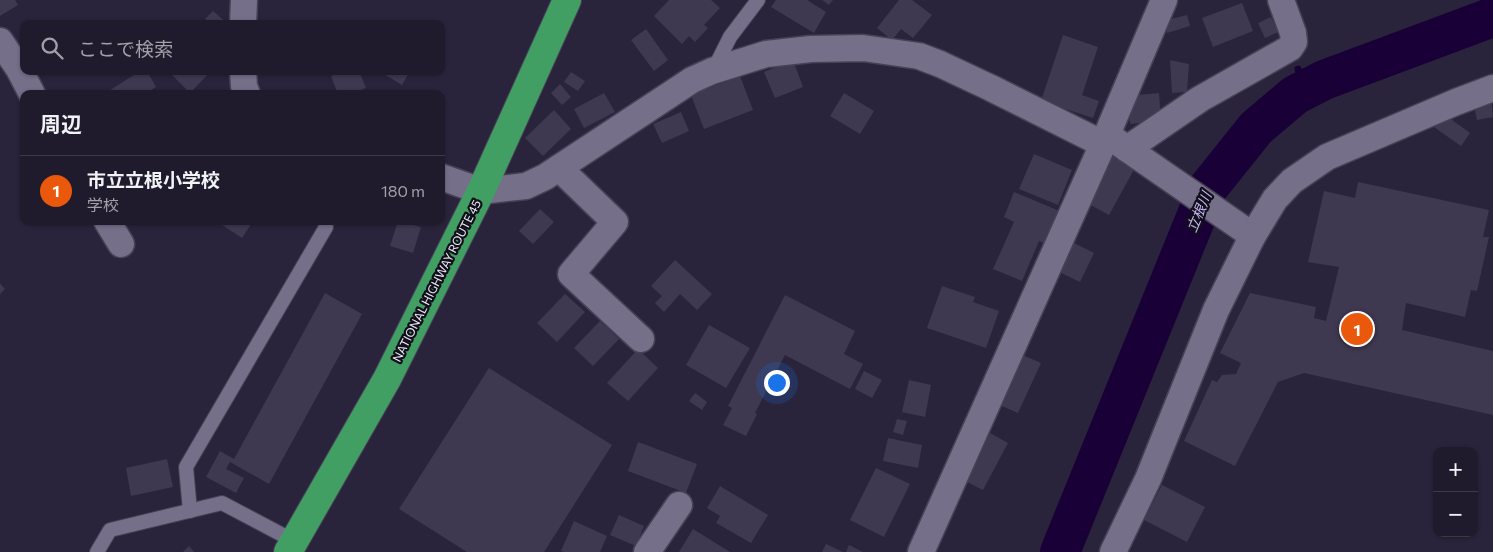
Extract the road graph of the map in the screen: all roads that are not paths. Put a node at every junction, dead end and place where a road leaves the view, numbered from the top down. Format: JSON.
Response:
{"nodes":[{"id":1,"x":244,"y":0,"type":"edge"},
{"id":2,"x":567,"y":0,"type":"edge"},
{"id":3,"x":758,"y":0,"type":"edge"},
{"id":4,"x":1164,"y":0,"type":"edge"},
{"id":5,"x":1281,"y":0,"type":"edge"},
{"id":6,"x":243,"y":20,"type":"edge"},
{"id":7,"x":0,"y":41,"type":"edge"},
{"id":8,"x":20,"y":71,"type":"edge"},
{"id":9,"x":712,"y":71,"type":"junction"},
{"id":10,"x":22,"y":75,"type":"edge"},
{"id":11,"x":1493,"y":88,"type":"edge"},
{"id":12,"x":30,"y":90,"type":"edge"},
{"id":13,"x":1112,"y":142,"type":"junction"},
{"id":14,"x":559,"y":168,"type":"junction"},
{"id":15,"x":445,"y":178,"type":"edge"},
{"id":16,"x":482,"y":191,"type":"junction"},
{"id":17,"x":109,"y":225,"type":"edge"},
{"id":18,"x":326,"y":225,"type":"edge"},
{"id":19,"x":1249,"y":234,"type":"junction"},
{"id":20,"x":121,"y":244,"type":"dead end"},
{"id":21,"x":641,"y":339,"type":"dead end"},
{"id":22,"x":680,"y":505,"type":"dead end"},
{"id":23,"x":190,"y":510,"type":"junction"},
{"id":24,"x":291,"y":547,"type":"edge"},
{"id":25,"x":97,"y":552,"type":"edge"},
{"id":26,"x":647,"y":552,"type":"edge"},
{"id":27,"x":921,"y":552,"type":"edge"},
{"id":28,"x":1113,"y":552,"type":"edge"}],
"edges":[{"from":1,"to":6,"type":"street"},
{"from":2,"to":16,"type":"highway","name":"NATIONAL HIGHWAY ROUTE 45"},
{"from":3,"to":9,"type":"lane"},
{"from":4,"to":13,"type":"street"},
{"from":5,"to":13,"type":"street"},
{"from":7,"to":8,"type":"street"},
{"from":9,"to":13,"type":"street"},
{"from":9,"to":14,"type":"street"},
{"from":10,"to":12,"type":"street"},
{"from":11,"to":19,"type":"street"},
{"from":13,"to":19,"type":"street"},
{"from":13,"to":27,"type":"street"},
{"from":14,"to":16,"type":"street"},
{"from":14,"to":21,"type":"street"},
{"from":15,"to":16,"type":"street"},
{"from":16,"to":24,"type":"highway","name":"NATIONAL HIGHWAY ROUTE 45"},
{"from":17,"to":20,"type":"street"},
{"from":18,"to":23,"type":"lane"},
{"from":19,"to":28,"type":"street"},
{"from":22,"to":26,"type":"street"},
{"from":23,"to":24,"type":"lane"},
{"from":23,"to":25,"type":"lane"}]}
